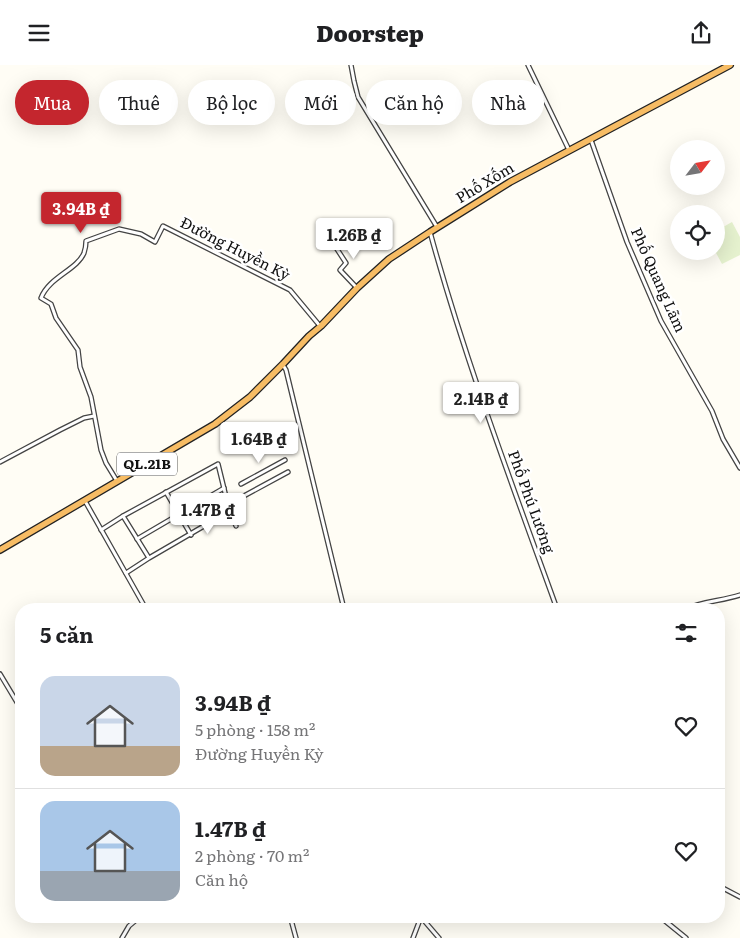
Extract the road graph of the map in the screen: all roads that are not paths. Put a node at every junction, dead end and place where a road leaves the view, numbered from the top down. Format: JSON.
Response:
{"nodes":[{"id":1,"x":351,"y":65,"type":"edge"},
{"id":2,"x":528,"y":65,"type":"edge"},
{"id":3,"x":730,"y":65,"type":"edge"},
{"id":4,"x":591,"y":139,"type":"junction"},
{"id":5,"x":569,"y":151,"type":"junction"},
{"id":6,"x":437,"y":227,"type":"junction"},
{"id":7,"x":341,"y":231,"type":"dead end"},
{"id":8,"x":430,"y":232,"type":"junction"},
{"id":9,"x":357,"y":288,"type":"junction"},
{"id":10,"x":321,"y":326,"type":"junction"},
{"id":11,"x":283,"y":364,"type":"junction"},
{"id":12,"x":94,"y":416,"type":"junction"},
{"id":13,"x":285,"y":460,"type":"dead end"},
{"id":14,"x":0,"y":461,"type":"edge"},
{"id":15,"x":740,"y":468,"type":"edge"},
{"id":16,"x":288,"y":472,"type":"dead end"},
{"id":17,"x":117,"y":482,"type":"junction"},
{"id":18,"x":241,"y":484,"type":"dead end"},
{"id":19,"x":224,"y":488,"type":"junction"},
{"id":20,"x":166,"y":492,"type":"junction"},
{"id":21,"x":85,"y":501,"type":"junction"},
{"id":22,"x":229,"y":509,"type":"junction"},
{"id":23,"x":179,"y":514,"type":"junction"},
{"id":24,"x":123,"y":516,"type":"junction"},
{"id":25,"x":236,"y":526,"type":"dead end"},
{"id":26,"x":101,"y":530,"type":"junction"},
{"id":27,"x":191,"y":535,"type":"junction"},
{"id":28,"x":137,"y":539,"type":"junction"},
{"id":29,"x":0,"y":550,"type":"edge"},
{"id":30,"x":149,"y":558,"type":"junction"},
{"id":31,"x":126,"y":573,"type":"junction"},
{"id":32,"x":740,"y":595,"type":"edge"},
{"id":33,"x":143,"y":603,"type":"edge"},
{"id":34,"x":343,"y":603,"type":"edge"},
{"id":35,"x":555,"y":603,"type":"edge"},
{"id":36,"x":706,"y":603,"type":"edge"},
{"id":37,"x":0,"y":674,"type":"edge"},
{"id":38,"x":15,"y":699,"type":"edge"},
{"id":39,"x":725,"y":889,"type":"edge"},
{"id":40,"x":740,"y":897,"type":"edge"},
{"id":41,"x":134,"y":923,"type":"edge"},
{"id":42,"x":292,"y":923,"type":"edge"},
{"id":43,"x":419,"y":923,"type":"edge"},
{"id":44,"x":426,"y":923,"type":"edge"},
{"id":45,"x":668,"y":923,"type":"edge"},
{"id":46,"x":122,"y":938,"type":"edge"},
{"id":47,"x":296,"y":938,"type":"edge"},
{"id":48,"x":413,"y":938,"type":"edge"},
{"id":49,"x":439,"y":938,"type":"edge"},
{"id":50,"x":686,"y":938,"type":"edge"}],
"edges":[{"from":1,"to":6,"type":"street"},
{"from":2,"to":5,"type":"street"},
{"from":3,"to":4,"type":"highway","name":"Phố Xốm","number":"QL.21B"},
{"from":4,"to":5,"type":"highway","name":"Phố Xốm","number":"QL.21B"},
{"from":4,"to":15,"type":"street","name":"Phố Quang Lãm"},
{"from":5,"to":6,"type":"highway","name":"Phố Xốm","number":"QL.21B"},
{"from":6,"to":8,"type":"highway","name":"Phố Xốm","number":"QL.21B"},
{"from":7,"to":9,"type":"street"},
{"from":8,"to":9,"type":"highway","name":"Phố Xốm","number":"QL.21B"},
{"from":8,"to":35,"type":"street","name":"Phố Phú Lương"},
{"from":9,"to":10,"type":"highway","name":"Phố Xốm","number":"QL.21B"},
{"from":10,"to":11,"type":"highway","name":"Phố Xốm","number":"QL.21B"},
{"from":10,"to":12,"type":"street","name":"Đường Huyền Kỳ"},
{"from":11,"to":17,"type":"highway","number":"QL.21B"},
{"from":11,"to":34,"type":"street"},
{"from":12,"to":14,"type":"street"},
{"from":12,"to":17,"type":"street","name":"Đường Huyền Kỳ"},
{"from":13,"to":18,"type":"street"},
{"from":16,"to":22,"type":"street"},
{"from":17,"to":21,"type":"highway","number":"QL.21B"},
{"from":19,"to":20,"type":"street"},
{"from":19,"to":22,"type":"street"},
{"from":19,"to":23,"type":"street"},
{"from":20,"to":23,"type":"street"},
{"from":20,"to":24,"type":"street"},
{"from":21,"to":26,"type":"street"},
{"from":21,"to":29,"type":"highway","number":"QL.21B"},
{"from":22,"to":25,"type":"street"},
{"from":22,"to":27,"type":"street"},
{"from":23,"to":27,"type":"street"},
{"from":23,"to":28,"type":"street"},
{"from":24,"to":26,"type":"street"},
{"from":24,"to":28,"type":"street"},
{"from":26,"to":31,"type":"street"},
{"from":27,"to":30,"type":"street"},
{"from":28,"to":30,"type":"street"},
{"from":30,"to":31,"type":"street"},
{"from":31,"to":33,"type":"street"},
{"from":32,"to":36,"type":"street"},
{"from":37,"to":38,"type":"street"},
{"from":39,"to":40,"type":"street"},
{"from":41,"to":46,"type":"street"},
{"from":42,"to":47,"type":"street"},
{"from":43,"to":48,"type":"street"},
{"from":44,"to":49,"type":"street"},
{"from":45,"to":50,"type":"street"}]}
